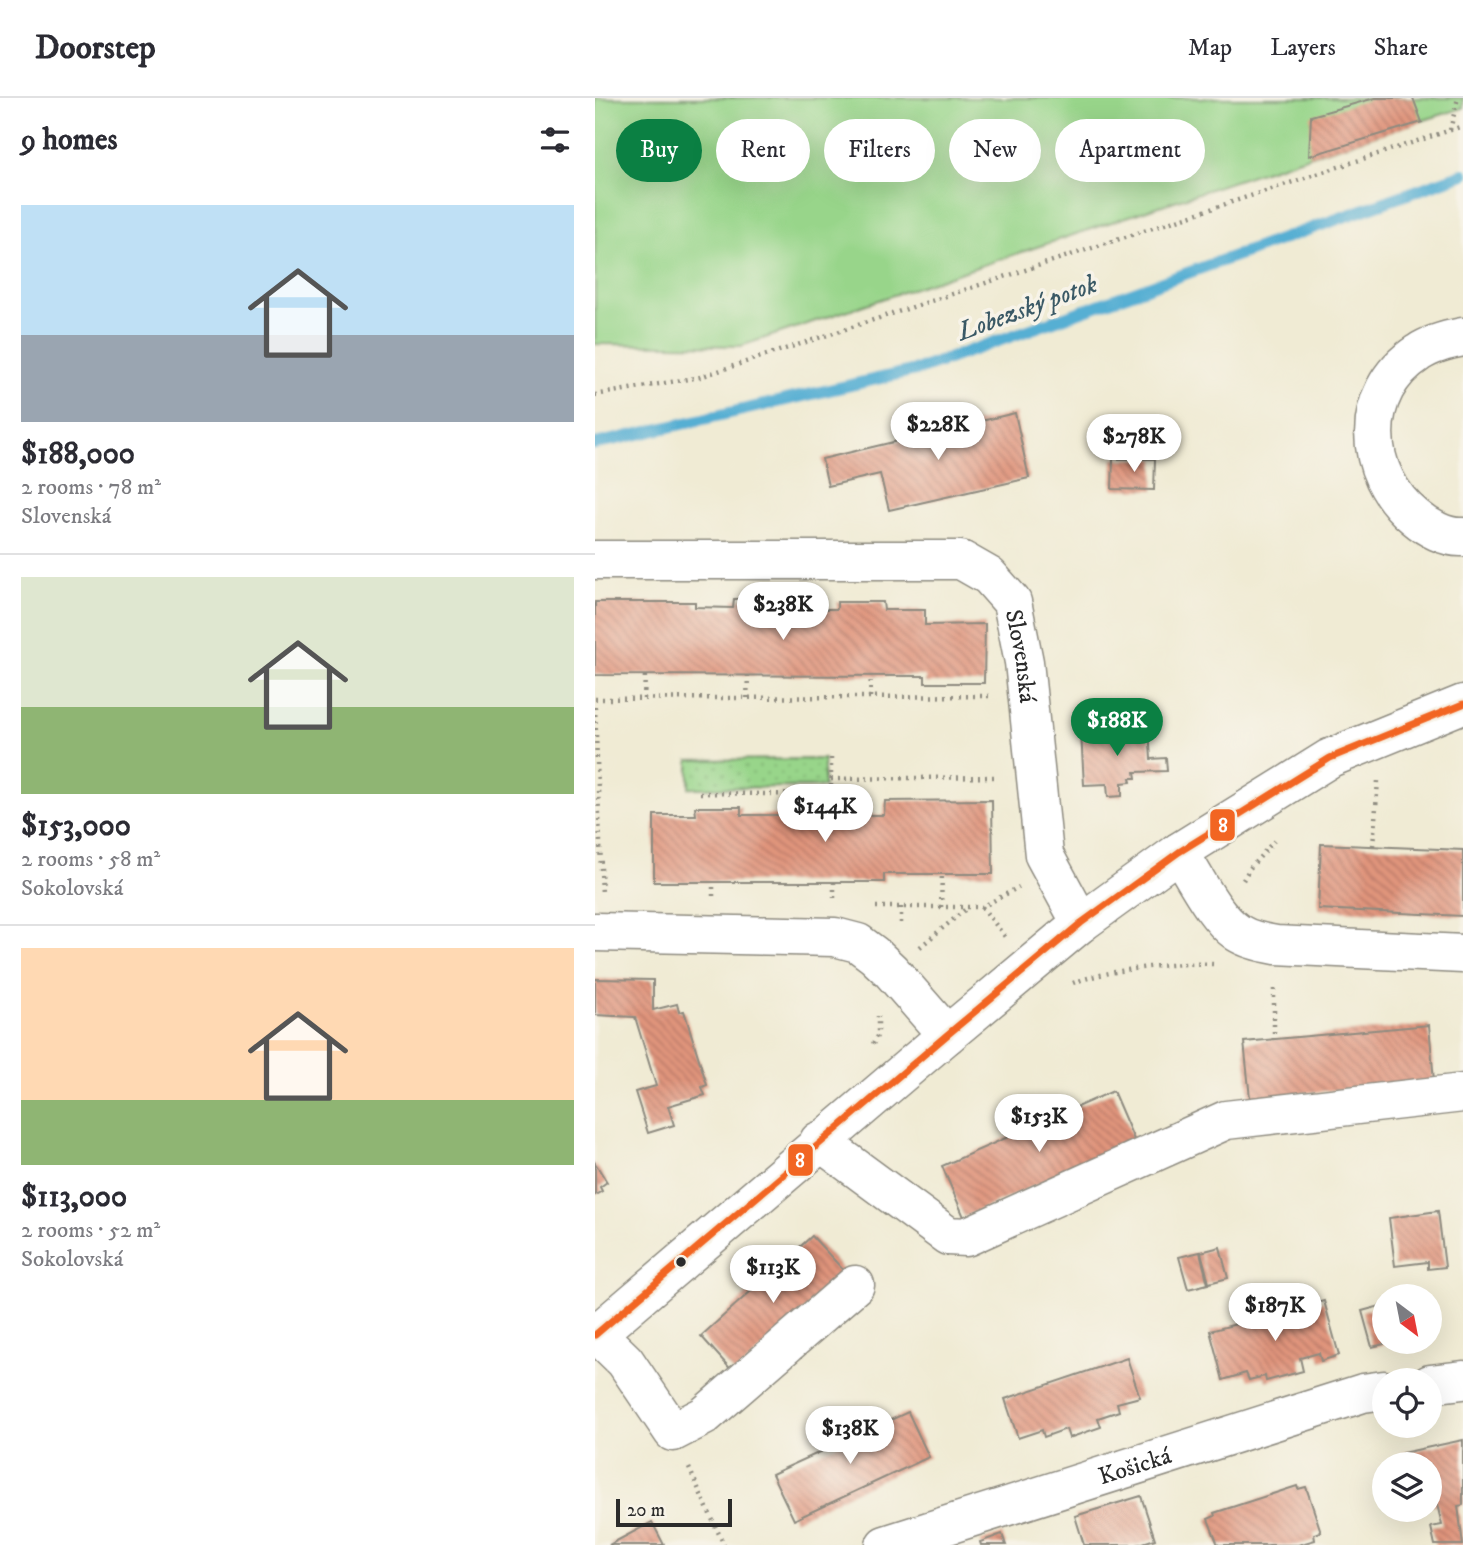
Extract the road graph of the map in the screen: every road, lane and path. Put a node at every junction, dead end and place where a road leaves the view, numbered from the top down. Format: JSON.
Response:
{"nodes":[{"id":1,"x":1458,"y":98,"type":"edge"},
{"id":2,"x":1463,"y":125,"type":"edge"},
{"id":3,"x":1450,"y":130,"type":"junction"},
{"id":4,"x":1463,"y":337,"type":"edge"},
{"id":5,"x":595,"y":396,"type":"edge"},
{"id":6,"x":1463,"y":537,"type":"edge"},
{"id":7,"x":595,"y":560,"type":"edge"},
{"id":8,"x":645,"y":675,"type":"dead end"},
{"id":9,"x":748,"y":676,"type":"dead end"},
{"id":10,"x":871,"y":676,"type":"dead end"},
{"id":11,"x":998,"y":696,"type":"dead end"},
{"id":12,"x":870,"y":697,"type":"junction"},
{"id":13,"x":747,"y":698,"type":"junction"},
{"id":14,"x":595,"y":699,"type":"edge"},
{"id":15,"x":644,"y":699,"type":"junction"},
{"id":16,"x":1463,"y":704,"type":"edge"},
{"id":17,"x":595,"y":707,"type":"edge"},
{"id":18,"x":831,"y":758,"type":"dead end"},
{"id":19,"x":1378,"y":773,"type":"dead end"},
{"id":20,"x":1008,"y":777,"type":"dead end"},
{"id":21,"x":831,"y":779,"type":"junction"},
{"id":22,"x":700,"y":793,"type":"dead end"},
{"id":23,"x":1282,"y":832,"type":"dead end"},
{"id":24,"x":1373,"y":846,"type":"dead end"},
{"id":25,"x":1179,"y":852,"type":"junction"},
{"id":26,"x":942,"y":874,"type":"dead end"},
{"id":27,"x":1025,"y":876,"type":"dead end"},
{"id":28,"x":834,"y":882,"type":"dead end"},
{"id":29,"x":1242,"y":885,"type":"dead end"},
{"id":30,"x":835,"y":907,"type":"dead end"},
{"id":31,"x":874,"y":907,"type":"dead end"},
{"id":32,"x":941,"y":907,"type":"junction"},
{"id":33,"x":599,"y":920,"type":"edge"},
{"id":34,"x":1081,"y":923,"type":"junction"},
{"id":35,"x":1463,"y":954,"type":"edge"},
{"id":36,"x":1223,"y":964,"type":"dead end"},
{"id":37,"x":1274,"y":978,"type":"dead end"},
{"id":38,"x":1063,"y":988,"type":"dead end"},
{"id":39,"x":877,"y":1014,"type":"dead end"},
{"id":40,"x":947,"y":1035,"type":"junction"},
{"id":41,"x":1274,"y":1040,"type":"dead end"},
{"id":42,"x":868,"y":1054,"type":"dead end"},
{"id":43,"x":1463,"y":1093,"type":"edge"},
{"id":44,"x":819,"y":1141,"type":"junction"},
{"id":45,"x":855,"y":1284,"type":"dead end"},
{"id":46,"x":596,"y":1333,"type":"edge"},
{"id":47,"x":1463,"y":1380,"type":"edge"},
{"id":48,"x":1442,"y":1383,"type":"edge"},
{"id":49,"x":1372,"y":1391,"type":"edge"},
{"id":50,"x":673,"y":1432,"type":"junction"},
{"id":51,"x":724,"y":1545,"type":"edge"},
{"id":52,"x":885,"y":1545,"type":"edge"}],
"edges":[{"from":1,"to":3,"type":"path"},
{"from":2,"to":3,"type":"path"},
{"from":3,"to":5,"type":"path"},
{"from":4,"to":6,"type":"street"},
{"from":7,"to":34,"type":"street","name":"Slovenská"},
{"from":8,"to":15,"type":"path"},
{"from":9,"to":13,"type":"path"},
{"from":10,"to":12,"type":"path"},
{"from":11,"to":12,"type":"path"},
{"from":12,"to":13,"type":"path"},
{"from":13,"to":15,"type":"path"},
{"from":14,"to":15,"type":"path"},
{"from":16,"to":25,"type":"street"},
{"from":17,"to":33,"type":"path"},
{"from":18,"to":21,"type":"path"},
{"from":19,"to":24,"type":"path"},
{"from":20,"to":21,"type":"path"},
{"from":21,"to":22,"type":"path"},
{"from":23,"to":29,"type":"path"},
{"from":25,"to":34,"type":"street"},
{"from":25,"to":35,"type":"street"},
{"from":26,"to":32,"type":"path"},
{"from":27,"to":32,"type":"path"},
{"from":28,"to":30,"type":"path"},
{"from":31,"to":32,"type":"path"},
{"from":33,"to":40,"type":"street"},
{"from":34,"to":40,"type":"street"},
{"from":36,"to":38,"type":"path"},
{"from":37,"to":41,"type":"path"},
{"from":39,"to":42,"type":"path"},
{"from":40,"to":44,"type":"street"},
{"from":43,"to":44,"type":"street"},
{"from":44,"to":46,"type":"street"},
{"from":45,"to":50,"type":"street"},
{"from":46,"to":50,"type":"street"},
{"from":47,"to":48,"type":"street"},
{"from":49,"to":52,"type":"street","name":"Košická"},
{"from":50,"to":51,"type":"path"}]}
